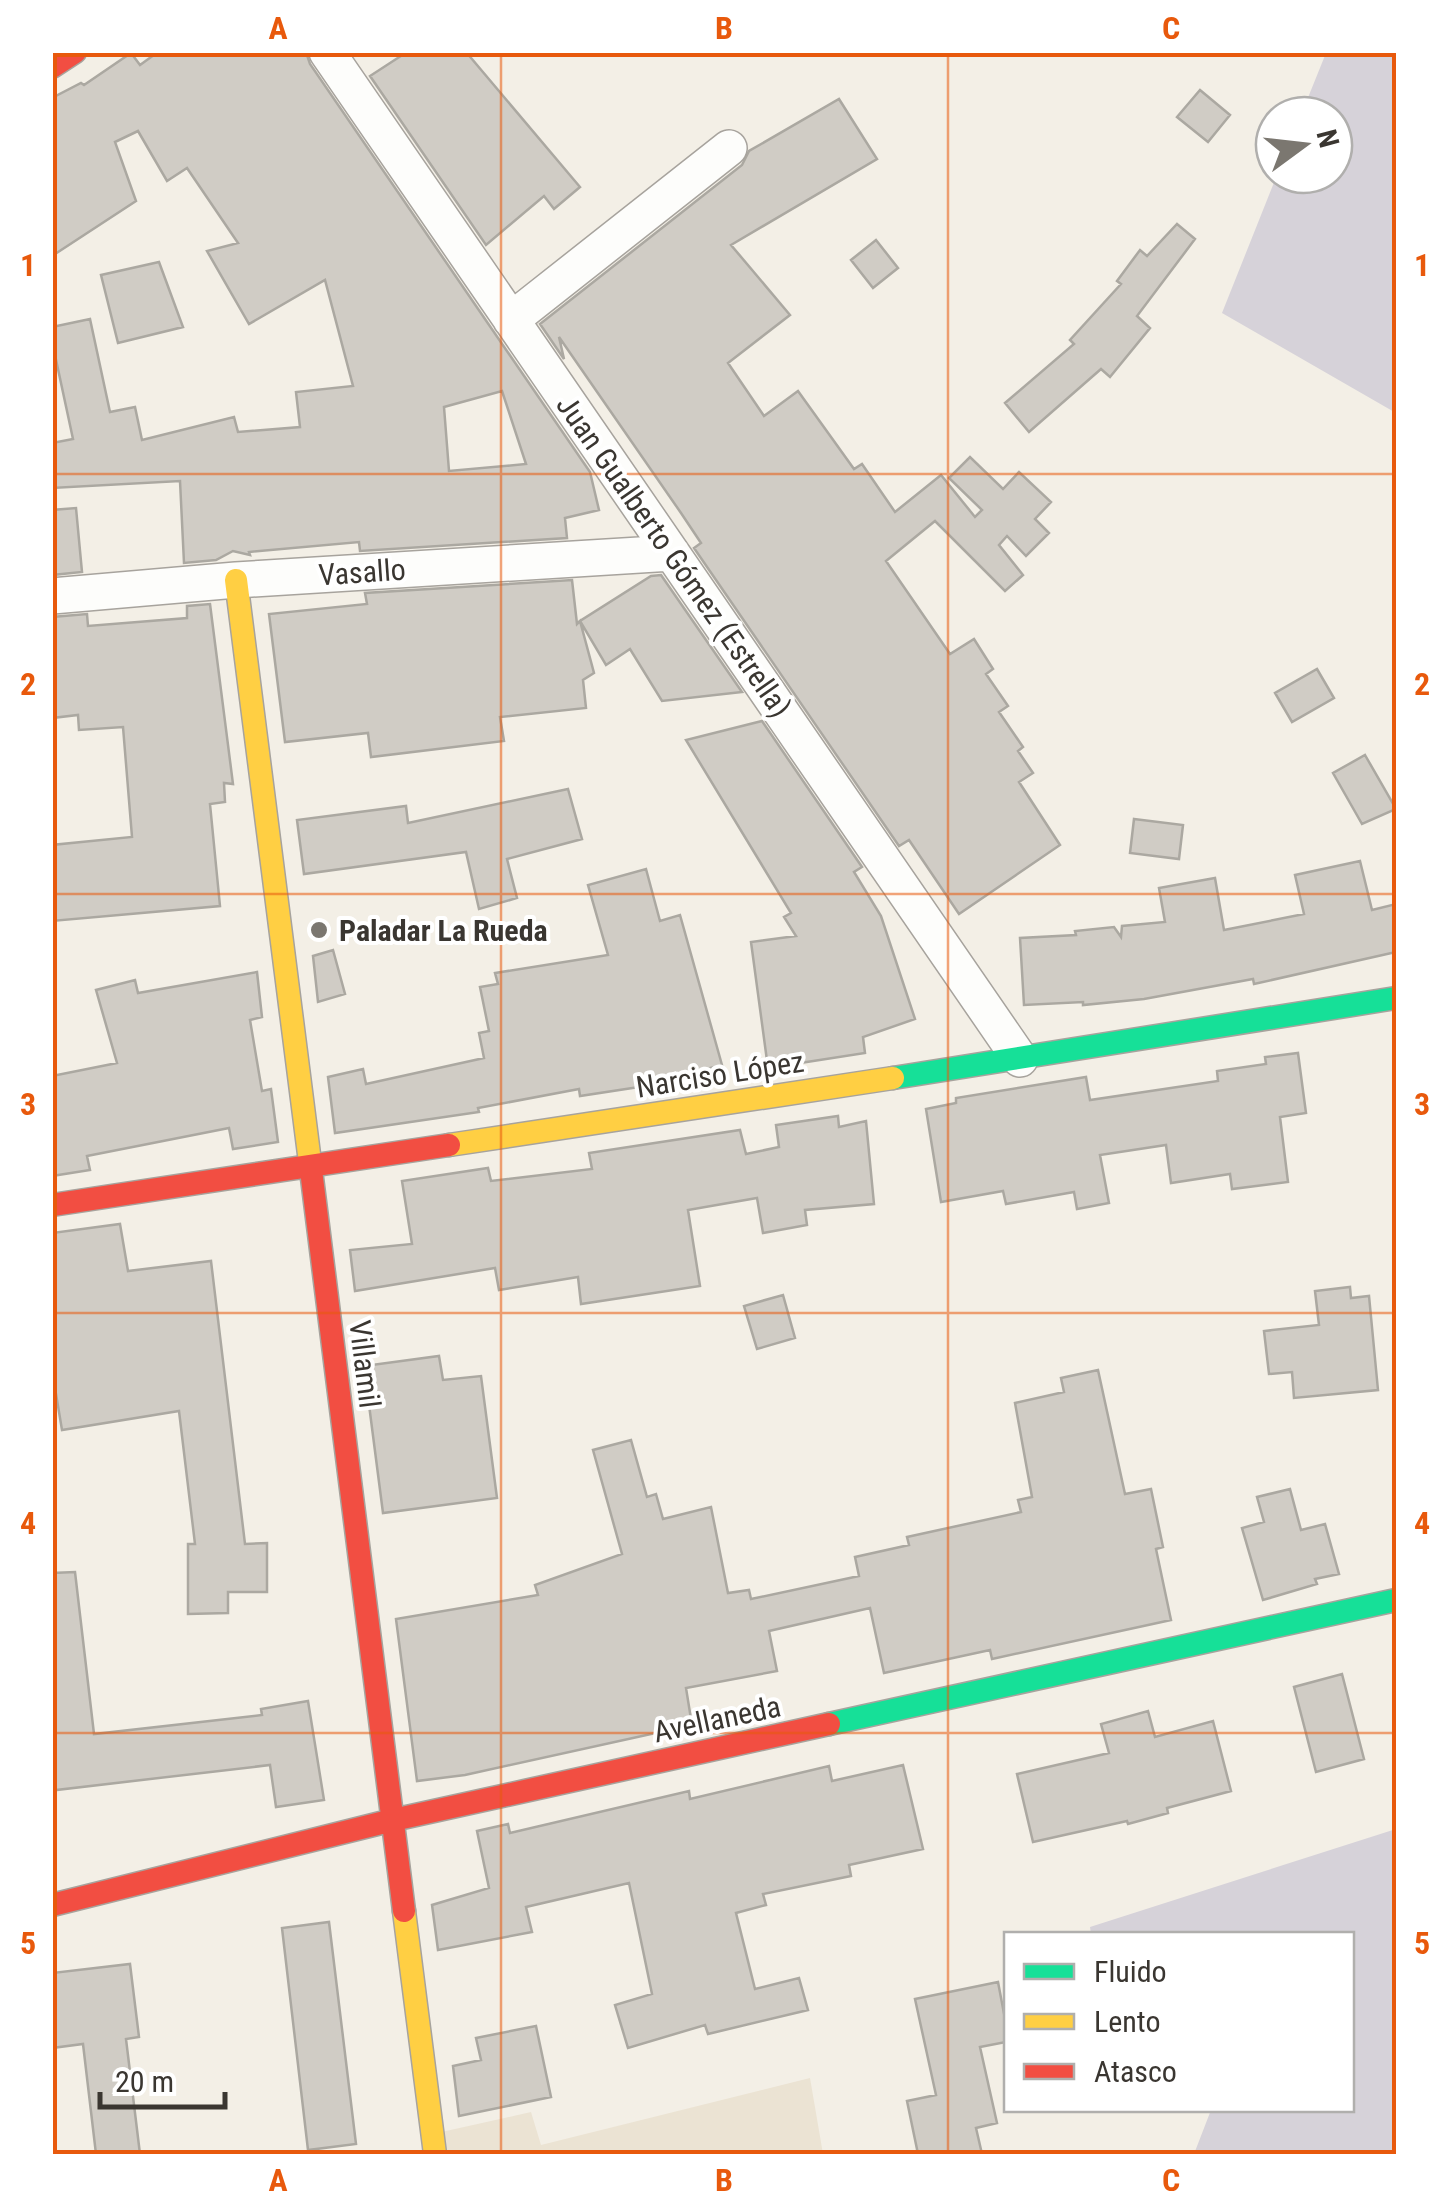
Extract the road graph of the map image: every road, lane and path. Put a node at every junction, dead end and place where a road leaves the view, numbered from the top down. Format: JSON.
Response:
{"nodes":[{"id":1,"x":75,"y":52,"type":"edge"},
{"id":2,"x":327,"y":52,"type":"edge"},
{"id":3,"x":52,"y":67,"type":"edge"},
{"id":4,"x":729,"y":148,"type":"dead end"},
{"id":5,"x":512,"y":320,"type":"junction"},
{"id":6,"x":672,"y":553,"type":"junction"},
{"id":7,"x":236,"y":580,"type":"junction"},
{"id":8,"x":52,"y":596,"type":"edge"},
{"id":9,"x":1396,"y":998,"type":"edge"},
{"id":10,"x":1020,"y":1059,"type":"junction"},
{"id":11,"x":310,"y":1167,"type":"junction"},
{"id":12,"x":52,"y":1205,"type":"edge"},
{"id":13,"x":1396,"y":1600,"type":"edge"},
{"id":14,"x":393,"y":1820,"type":"junction"},
{"id":15,"x":52,"y":1906,"type":"edge"},
{"id":16,"x":435,"y":2154,"type":"edge"}],
"edges":[{"from":1,"to":3,"type":"street"},
{"from":2,"to":5,"type":"street","name":"Juan Gualberto Gómez (Estrella)"},
{"from":4,"to":5,"type":"street"},
{"from":5,"to":6,"type":"street","name":"Juan Gualberto Gómez (Estrella)"},
{"from":6,"to":7,"type":"street","name":"Vasallo"},
{"from":6,"to":10,"type":"street","name":"Juan Gualberto Gómez (Estrella)"},
{"from":7,"to":8,"type":"street","name":"Vasallo"},
{"from":7,"to":11,"type":"street","name":"Villamil"},
{"from":9,"to":10,"type":"street","name":"Narciso López"},
{"from":10,"to":11,"type":"street","name":"Narciso López"},
{"from":11,"to":12,"type":"street","name":"Narciso López"},
{"from":11,"to":14,"type":"street","name":"Villamil"},
{"from":13,"to":14,"type":"street","name":"Avellaneda"},
{"from":14,"to":15,"type":"street","name":"Avellaneda"},
{"from":14,"to":16,"type":"street","name":"Villamil"}]}
